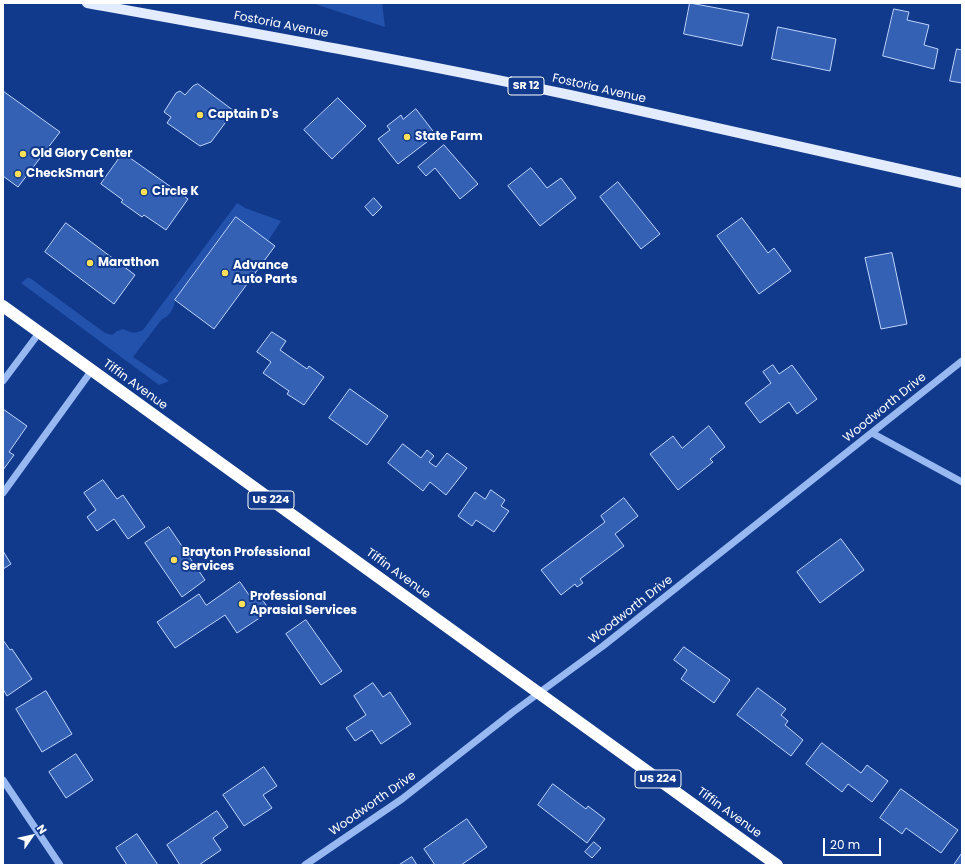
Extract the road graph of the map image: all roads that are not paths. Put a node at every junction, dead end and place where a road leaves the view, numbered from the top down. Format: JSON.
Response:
{"nodes":[{"id":1,"x":87,"y":3,"type":"edge"},
{"id":2,"x":962,"y":183,"type":"edge"},
{"id":3,"x":3,"y":306,"type":"edge"},
{"id":4,"x":40,"y":333,"type":"junction"},
{"id":5,"x":962,"y":361,"type":"edge"},
{"id":6,"x":92,"y":370,"type":"junction"},
{"id":7,"x":3,"y":381,"type":"edge"},
{"id":8,"x":872,"y":433,"type":"junction"},
{"id":9,"x":962,"y":482,"type":"edge"},
{"id":10,"x":3,"y":493,"type":"edge"},
{"id":11,"x":539,"y":693,"type":"junction"},
{"id":12,"x":3,"y":780,"type":"edge"},
{"id":13,"x":60,"y":865,"type":"edge"},
{"id":14,"x":305,"y":865,"type":"edge"},
{"id":15,"x":777,"y":865,"type":"edge"}],
"edges":[{"from":1,"to":2,"type":"main road","name":"Fostoria Avenue","number":"SR 12"},
{"from":3,"to":4,"type":"highway","name":"Tiffin Avenue","number":"US 224"},
{"from":4,"to":6,"type":"highway","name":"Tiffin Avenue","number":"US 224"},
{"from":4,"to":7,"type":"street"},
{"from":5,"to":8,"type":"street","name":"Woodworth Drive"},
{"from":6,"to":10,"type":"street"},
{"from":6,"to":11,"type":"highway","name":"Tiffin Avenue","number":"US 224"},
{"from":8,"to":9,"type":"street"},
{"from":8,"to":11,"type":"street","name":"Woodworth Drive"},
{"from":11,"to":14,"type":"street","name":"Woodworth Drive"},
{"from":11,"to":15,"type":"highway","name":"Tiffin Avenue","number":"US 224"},
{"from":12,"to":13,"type":"street"}]}
